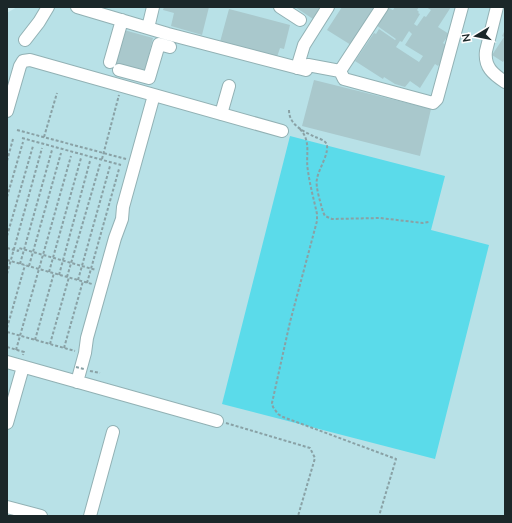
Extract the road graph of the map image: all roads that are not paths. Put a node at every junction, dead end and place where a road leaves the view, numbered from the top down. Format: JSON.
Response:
{"nodes":[{"id":1,"x":48,"y":7,"type":"edge"},
{"id":2,"x":77,"y":7,"type":"edge"},
{"id":3,"x":154,"y":7,"type":"edge"},
{"id":4,"x":280,"y":7,"type":"edge"},
{"id":5,"x":328,"y":7,"type":"edge"},
{"id":6,"x":382,"y":7,"type":"edge"},
{"id":7,"x":462,"y":7,"type":"edge"},
{"id":8,"x":497,"y":7,"type":"edge"},
{"id":9,"x":122,"y":20,"type":"junction"},
{"id":10,"x":300,"y":20,"type":"dead end"},
{"id":11,"x":148,"y":28,"type":"junction"},
{"id":12,"x":26,"y":40,"type":"dead end"},
{"id":13,"x":169,"y":42,"type":"junction"},
{"id":14,"x":297,"y":68,"type":"junction"},
{"id":15,"x":340,"y":72,"type":"junction"},
{"id":16,"x":505,"y":82,"type":"edge"},
{"id":17,"x":229,"y":86,"type":"dead end"},
{"id":18,"x":154,"y":95,"type":"junction"},
{"id":19,"x":7,"y":111,"type":"edge"},
{"id":20,"x":221,"y":114,"type":"junction"},
{"id":21,"x":282,"y":131,"type":"dead end"},
{"id":22,"x":7,"y":362,"type":"edge"},
{"id":23,"x":23,"y":367,"type":"junction"},
{"id":24,"x":77,"y":382,"type":"junction"},
{"id":25,"x":217,"y":421,"type":"road end"},
{"id":26,"x":7,"y":423,"type":"edge"},
{"id":27,"x":113,"y":432,"type":"dead end"},
{"id":28,"x":7,"y":507,"type":"edge"},
{"id":29,"x":41,"y":516,"type":"edge"},
{"id":30,"x":90,"y":516,"type":"edge"}],
"edges":[{"from":1,"to":12,"type":"lane"},
{"from":2,"to":9,"type":"lane"},
{"from":3,"to":11,"type":"lane"},
{"from":4,"to":10,"type":"lane"},
{"from":5,"to":14,"type":"lane"},
{"from":6,"to":15,"type":"lane"},
{"from":7,"to":15,"type":"lane"},
{"from":8,"to":16,"type":"lane"},
{"from":9,"to":11,"type":"lane"},
{"from":9,"to":13,"type":"lane"},
{"from":11,"to":13,"type":"lane"},
{"from":13,"to":14,"type":"lane"},
{"from":14,"to":15,"type":"lane"},
{"from":17,"to":20,"type":"lane"},
{"from":18,"to":19,"type":"lane"},
{"from":18,"to":20,"type":"lane"},
{"from":18,"to":24,"type":"lane"},
{"from":20,"to":21,"type":"lane"},
{"from":22,"to":23,"type":"lane"},
{"from":23,"to":24,"type":"lane"},
{"from":23,"to":26,"type":"lane"},
{"from":24,"to":25,"type":"lane"},
{"from":27,"to":30,"type":"lane"},
{"from":28,"to":29,"type":"lane"}]}
